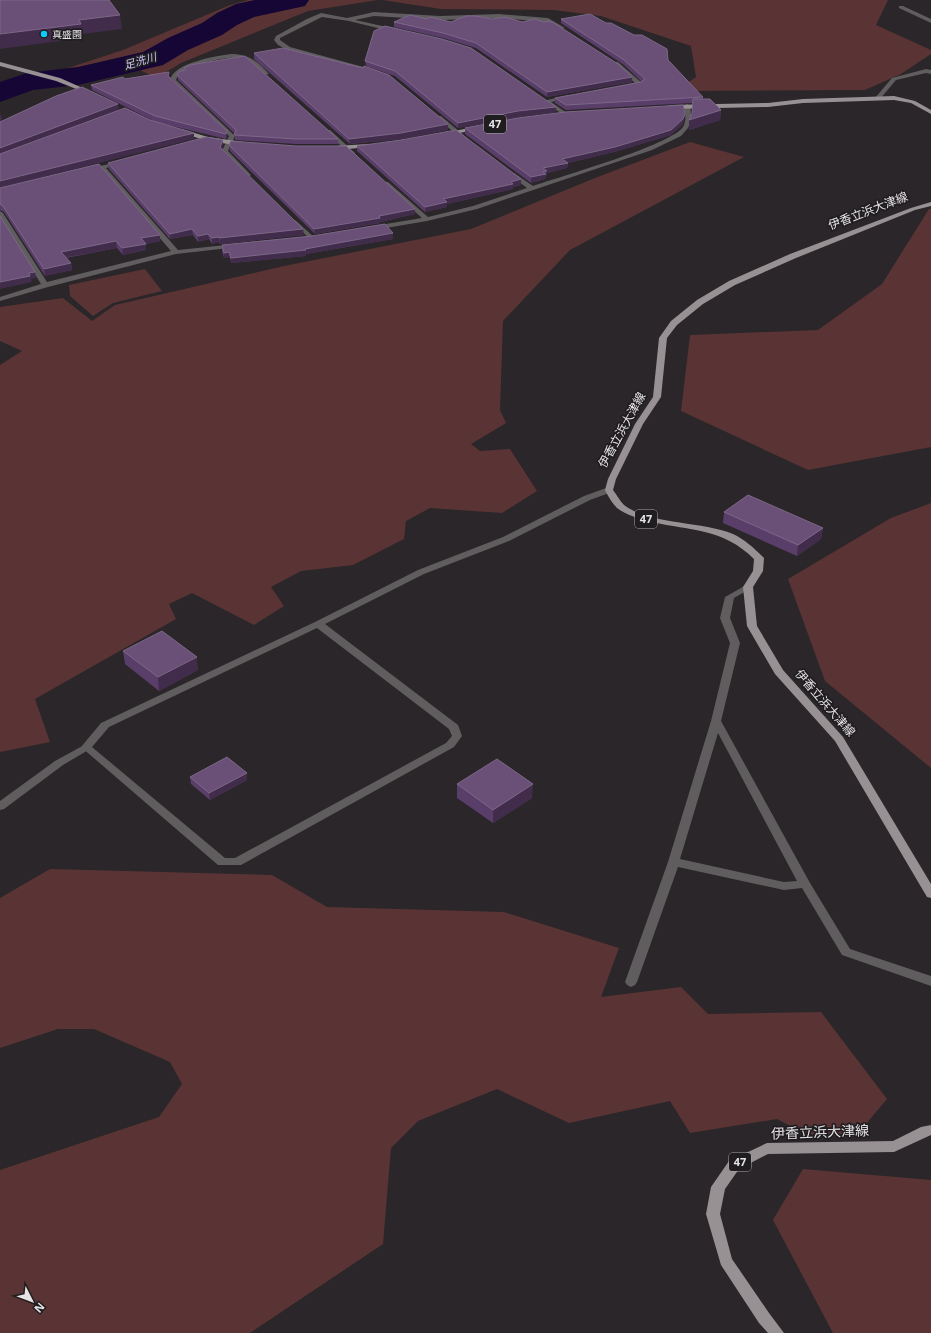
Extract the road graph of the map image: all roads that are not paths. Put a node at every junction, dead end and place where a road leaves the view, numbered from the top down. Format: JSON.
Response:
{"nodes":[{"id":1,"x":901,"y":7,"type":"dead end"},
{"id":2,"x":347,"y":20,"type":"junction"},
{"id":3,"x":931,"y":20,"type":"edge"},
{"id":4,"x":569,"y":32,"type":"edge"},
{"id":5,"x":404,"y":33,"type":"edge"},
{"id":6,"x":610,"y":60,"type":"edge"},
{"id":7,"x":0,"y":64,"type":"edge"},
{"id":8,"x":931,"y":72,"type":"edge"},
{"id":9,"x":381,"y":74,"type":"edge"},
{"id":10,"x":271,"y":79,"type":"edge"},
{"id":11,"x":624,"y":87,"type":"edge"},
{"id":12,"x":82,"y":88,"type":"junction"},
{"id":13,"x":71,"y":91,"type":"edge"},
{"id":14,"x":577,"y":96,"type":"edge"},
{"id":15,"x":100,"y":97,"type":"edge"},
{"id":16,"x":539,"y":97,"type":"edge"},
{"id":17,"x":878,"y":98,"type":"junction"},
{"id":18,"x":546,"y":101,"type":"junction"},
{"id":19,"x":687,"y":106,"type":"junction"},
{"id":20,"x":661,"y":108,"type":"edge"},
{"id":21,"x":929,"y":110,"type":"edge"},
{"id":22,"x":433,"y":113,"type":"edge"},
{"id":23,"x":565,"y":114,"type":"junction"},
{"id":24,"x":572,"y":114,"type":"edge"},
{"id":25,"x":557,"y":115,"type":"edge"},
{"id":26,"x":488,"y":126,"type":"edge"},
{"id":27,"x":323,"y":127,"type":"edge"},
{"id":28,"x":174,"y":129,"type":"edge"},
{"id":29,"x":457,"y":132,"type":"junction"},
{"id":30,"x":436,"y":136,"type":"edge"},
{"id":31,"x":207,"y":139,"type":"junction"},
{"id":32,"x":469,"y":141,"type":"edge"},
{"id":33,"x":193,"y":143,"type":"edge"},
{"id":34,"x":230,"y":143,"type":"junction"},
{"id":35,"x":252,"y":145,"type":"edge"},
{"id":36,"x":377,"y":145,"type":"edge"},
{"id":37,"x":325,"y":148,"type":"edge"},
{"id":38,"x":346,"y":148,"type":"junction"},
{"id":39,"x":358,"y":158,"type":"edge"},
{"id":40,"x":128,"y":161,"type":"edge"},
{"id":41,"x":102,"y":167,"type":"junction"},
{"id":42,"x":504,"y":168,"type":"edge"},
{"id":43,"x":82,"y":171,"type":"edge"},
{"id":44,"x":381,"y":178,"type":"edge"},
{"id":45,"x":252,"y":179,"type":"edge"},
{"id":46,"x":533,"y":189,"type":"junction"},
{"id":47,"x":931,"y":204,"type":"edge"},
{"id":48,"x":0,"y":213,"type":"edge"},
{"id":49,"x":290,"y":217,"type":"edge"},
{"id":50,"x":427,"y":219,"type":"junction"},
{"id":51,"x":364,"y":229,"type":"edge"},
{"id":52,"x":312,"y":238,"type":"edge"},
{"id":53,"x":244,"y":245,"type":"edge"},
{"id":54,"x":176,"y":252,"type":"junction"},
{"id":55,"x":45,"y":285,"type":"junction"},
{"id":56,"x":0,"y":299,"type":"edge"},
{"id":57,"x":608,"y":490,"type":"junction"},
{"id":58,"x":748,"y":587,"type":"junction"},
{"id":59,"x":318,"y":624,"type":"junction"},
{"id":60,"x":716,"y":721,"type":"junction"},
{"id":61,"x":86,"y":746,"type":"junction"},
{"id":62,"x":0,"y":806,"type":"edge"},
{"id":63,"x":674,"y":862,"type":"junction"},
{"id":64,"x":805,"y":884,"type":"junction"},
{"id":65,"x":931,"y":894,"type":"edge"},
{"id":66,"x":931,"y":980,"type":"edge"},
{"id":67,"x":631,"y":982,"type":"dead end"},
{"id":68,"x":931,"y":1130,"type":"edge"},
{"id":69,"x":777,"y":1333,"type":"edge"}],
"edges":[{"from":1,"to":3,"type":"street"},
{"from":2,"to":4,"type":"street"},
{"from":2,"to":5,"type":"street"},
{"from":2,"to":9,"type":"street"},
{"from":6,"to":11,"type":"street"},
{"from":7,"to":12,"type":"main road"},
{"from":8,"to":17,"type":"street"},
{"from":10,"to":34,"type":"street"},
{"from":12,"to":13,"type":"street"},
{"from":12,"to":15,"type":"main road"},
{"from":14,"to":18,"type":"street"},
{"from":16,"to":18,"type":"street"},
{"from":17,"to":19,"type":"main road"},
{"from":17,"to":21,"type":"main road"},
{"from":18,"to":23,"type":"street"},
{"from":19,"to":20,"type":"main road"},
{"from":19,"to":46,"type":"street"},
{"from":22,"to":29,"type":"street"},
{"from":23,"to":24,"type":"main road"},
{"from":23,"to":25,"type":"main road"},
{"from":26,"to":29,"type":"main road","number":"47"},
{"from":27,"to":38,"type":"street"},
{"from":28,"to":31,"type":"main road"},
{"from":29,"to":30,"type":"main road","number":"47"},
{"from":29,"to":32,"type":"street"},
{"from":31,"to":33,"type":"street"},
{"from":31,"to":34,"type":"main road"},
{"from":34,"to":35,"type":"main road"},
{"from":34,"to":45,"type":"street"},
{"from":36,"to":38,"type":"main road"},
{"from":37,"to":38,"type":"main road"},
{"from":38,"to":39,"type":"street"},
{"from":40,"to":41,"type":"street"},
{"from":41,"to":43,"type":"street"},
{"from":41,"to":54,"type":"street"},
{"from":42,"to":46,"type":"street"},
{"from":44,"to":50,"type":"street"},
{"from":46,"to":50,"type":"street"},
{"from":47,"to":57,"type":"main road","name":"伊香立浜大津線"},
{"from":48,"to":55,"type":"street"},
{"from":49,"to":52,"type":"street"},
{"from":50,"to":51,"type":"street"},
{"from":53,"to":54,"type":"street"},
{"from":54,"to":55,"type":"street"},
{"from":55,"to":56,"type":"street"},
{"from":57,"to":58,"type":"main road","number":"47"},
{"from":57,"to":59,"type":"street"},
{"from":58,"to":60,"type":"street"},
{"from":58,"to":65,"type":"main road","name":"伊香立浜大津線"},
{"from":59,"to":61,"type":"street"},
{"from":59,"to":61,"type":"street"},
{"from":60,"to":63,"type":"street"},
{"from":60,"to":64,"type":"street"},
{"from":61,"to":62,"type":"street"},
{"from":63,"to":64,"type":"street"},
{"from":63,"to":67,"type":"street"},
{"from":64,"to":66,"type":"street"},
{"from":68,"to":69,"type":"main road","name":"伊香立浜大津線","number":"47"}]}
